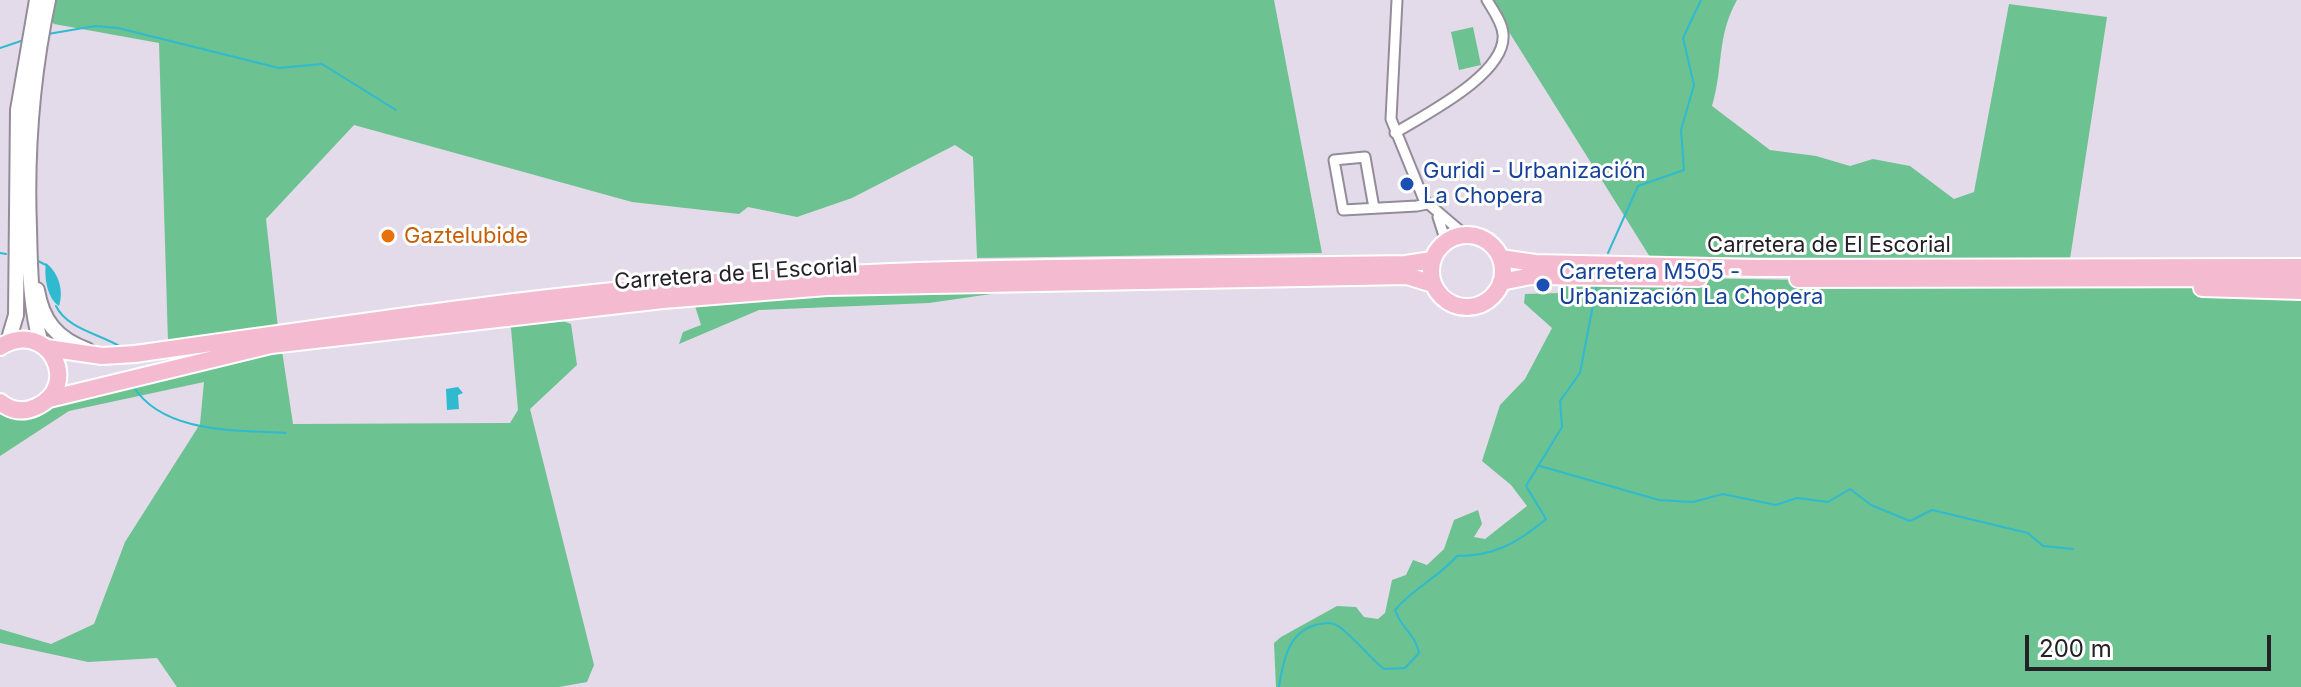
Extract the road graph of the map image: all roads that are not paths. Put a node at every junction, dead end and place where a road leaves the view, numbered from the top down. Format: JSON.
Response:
{"nodes":[{"id":1,"x":37,"y":0,"type":"edge"},
{"id":2,"x":48,"y":0,"type":"edge"},
{"id":3,"x":1397,"y":0,"type":"edge"},
{"id":4,"x":1487,"y":0,"type":"edge"},
{"id":5,"x":1395,"y":133,"type":"junction"},
{"id":6,"x":1431,"y":207,"type":"junction"},
{"id":7,"x":1374,"y":208,"type":"junction"},
{"id":8,"x":28,"y":218,"type":"junction"},
{"id":9,"x":1465,"y":235,"type":"junction"},
{"id":10,"x":1446,"y":242,"type":"junction"},
{"id":11,"x":1501,"y":258,"type":"junction"},
{"id":12,"x":1432,"y":260,"type":"junction"},
{"id":13,"x":2301,"y":267,"type":"edge"},
{"id":14,"x":2301,"y":278,"type":"edge"},
{"id":15,"x":2028,"y":280,"type":"junction"},
{"id":16,"x":1501,"y":282,"type":"junction"},
{"id":17,"x":1433,"y":284,"type":"junction"},
{"id":18,"x":2301,"y":291,"type":"edge"},
{"id":19,"x":4,"y":344,"type":"edge"},
{"id":20,"x":44,"y":346,"type":"junction"},
{"id":21,"x":102,"y":356,"type":"junction"},
{"id":22,"x":49,"y":399,"type":"junction"},
{"id":23,"x":2,"y":405,"type":"edge"}],
"edges":[{"from":1,"to":19,"type":"main road"},
{"from":2,"to":8,"type":"main road"},
{"from":3,"to":5,"type":"street"},
{"from":4,"to":5,"type":"street"},
{"from":5,"to":6,"type":"street"},
{"from":6,"to":7,"type":"street"},
{"from":6,"to":9,"type":"street"},
{"from":6,"to":10,"type":"street"},
{"from":7,"to":7,"type":"street"},
{"from":8,"to":20,"type":"main road"},
{"from":8,"to":21,"type":"main road"},
{"from":9,"to":10,"type":"highway"},
{"from":9,"to":11,"type":"highway"},
{"from":10,"to":12,"type":"highway"},
{"from":11,"to":13,"type":"highway","name":"Carretera de El Escorial"},
{"from":11,"to":16,"type":"highway"},
{"from":12,"to":17,"type":"highway"},
{"from":12,"to":21,"type":"highway","name":"Carretera de El Escorial"},
{"from":14,"to":15,"type":"highway","name":"Carretera de El Escorial"},
{"from":15,"to":16,"type":"highway","name":"Carretera de El Escorial"},
{"from":15,"to":18,"type":"highway"},
{"from":16,"to":17,"type":"highway"},
{"from":17,"to":22,"type":"highway","name":"Carretera de El Escorial"},
{"from":19,"to":20,"type":"highway","name":"Carretera de El Escorial"},
{"from":20,"to":21,"type":"highway","name":"Carretera de El Escorial"},
{"from":20,"to":22,"type":"highway"},
{"from":22,"to":23,"type":"highway","name":"Carretera de El Escorial"}]}
